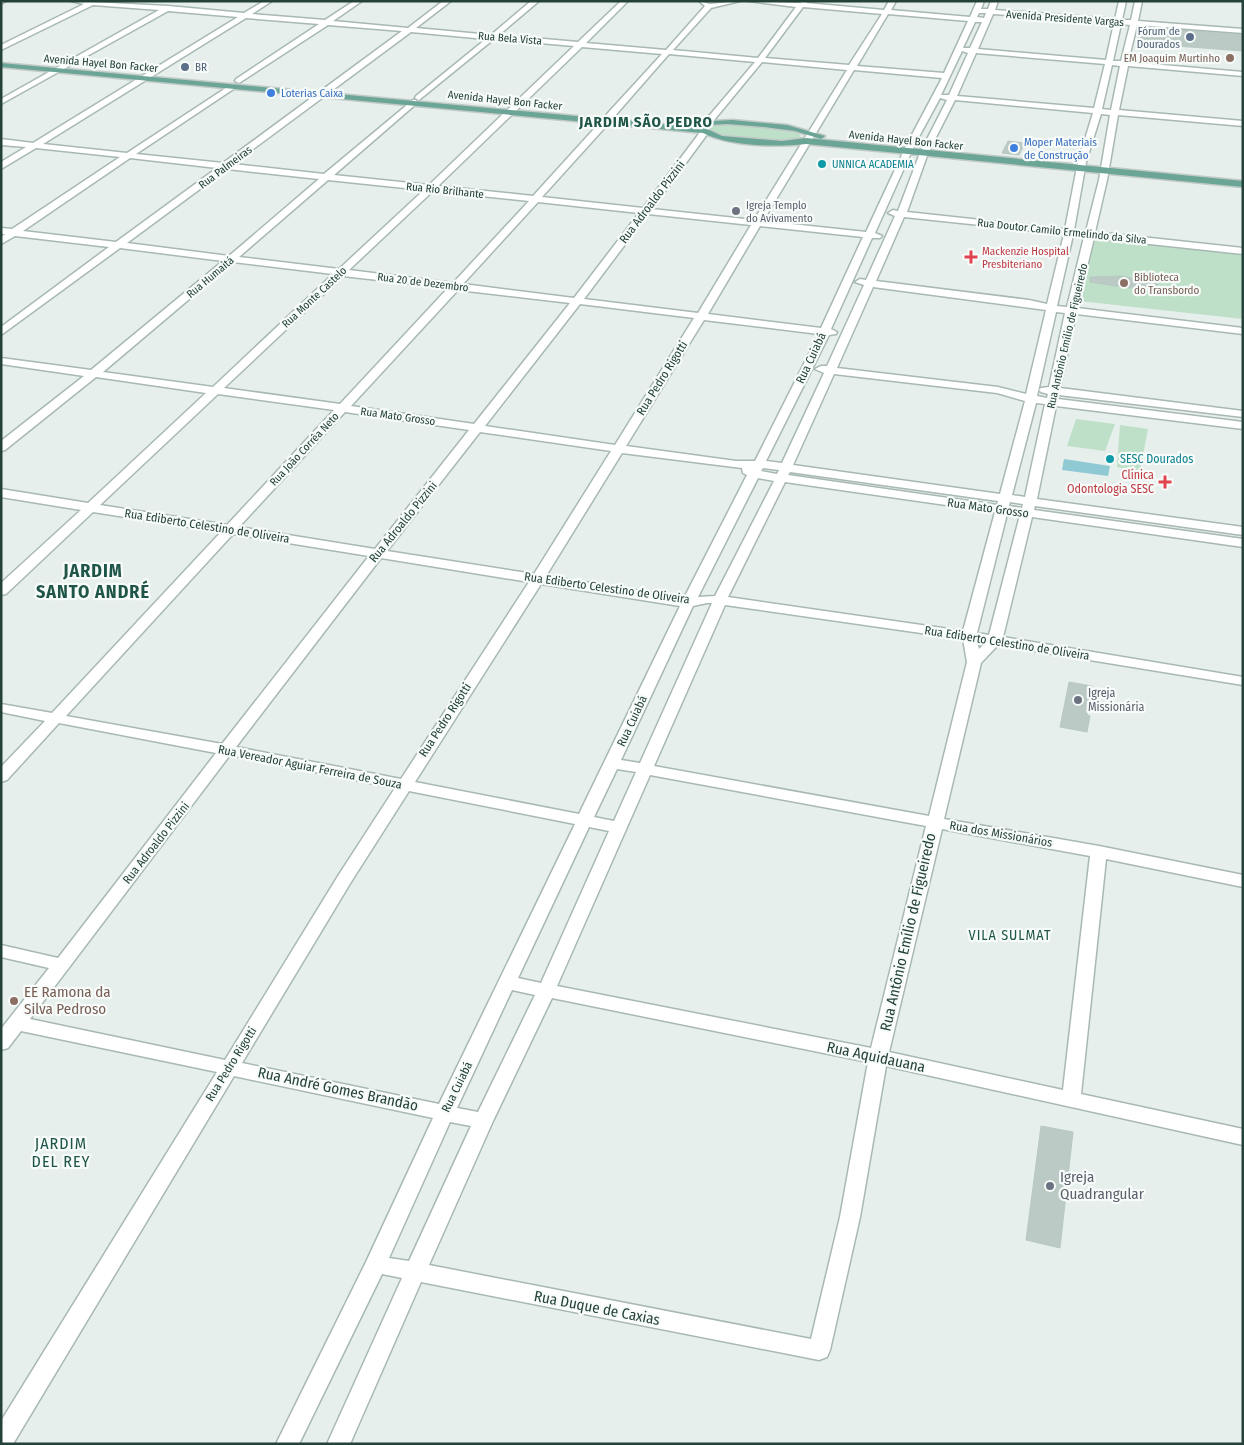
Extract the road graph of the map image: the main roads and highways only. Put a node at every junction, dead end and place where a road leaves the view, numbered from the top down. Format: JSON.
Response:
{"nodes":[{"id":1,"x":1,"y":58,"type":"edge"},
{"id":2,"x":1,"y":64,"type":"edge"},
{"id":3,"x":236,"y":83,"type":"junction"},
{"id":4,"x":706,"y":128,"type":"junction"},
{"id":5,"x":808,"y":138,"type":"junction"},
{"id":6,"x":1104,"y":168,"type":"junction"},
{"id":7,"x":1243,"y":177,"type":"edge"},
{"id":8,"x":1243,"y":184,"type":"edge"}],
"edges":[{"from":1,"to":3,"type":"main road","name":"Avenida Hayel Bon Facker"},
{"from":2,"to":3,"type":"main road","name":"Avenida Hayel Bon Facker"},
{"from":3,"to":4,"type":"main road","name":"Avenida Hayel Bon Facker"},
{"from":4,"to":5,"type":"main road","name":"Avenida Hayel Bon Facker"},
{"from":4,"to":5,"type":"main road","name":"Avenida Hayel Bon Facker"},
{"from":5,"to":6,"type":"main road","name":"Avenida Hayel Bon Facker"},
{"from":6,"to":7,"type":"main road","name":"Avenida Hayel Bon Facker"},
{"from":6,"to":8,"type":"main road","name":"Avenida Hayel Bon Facker"}]}
